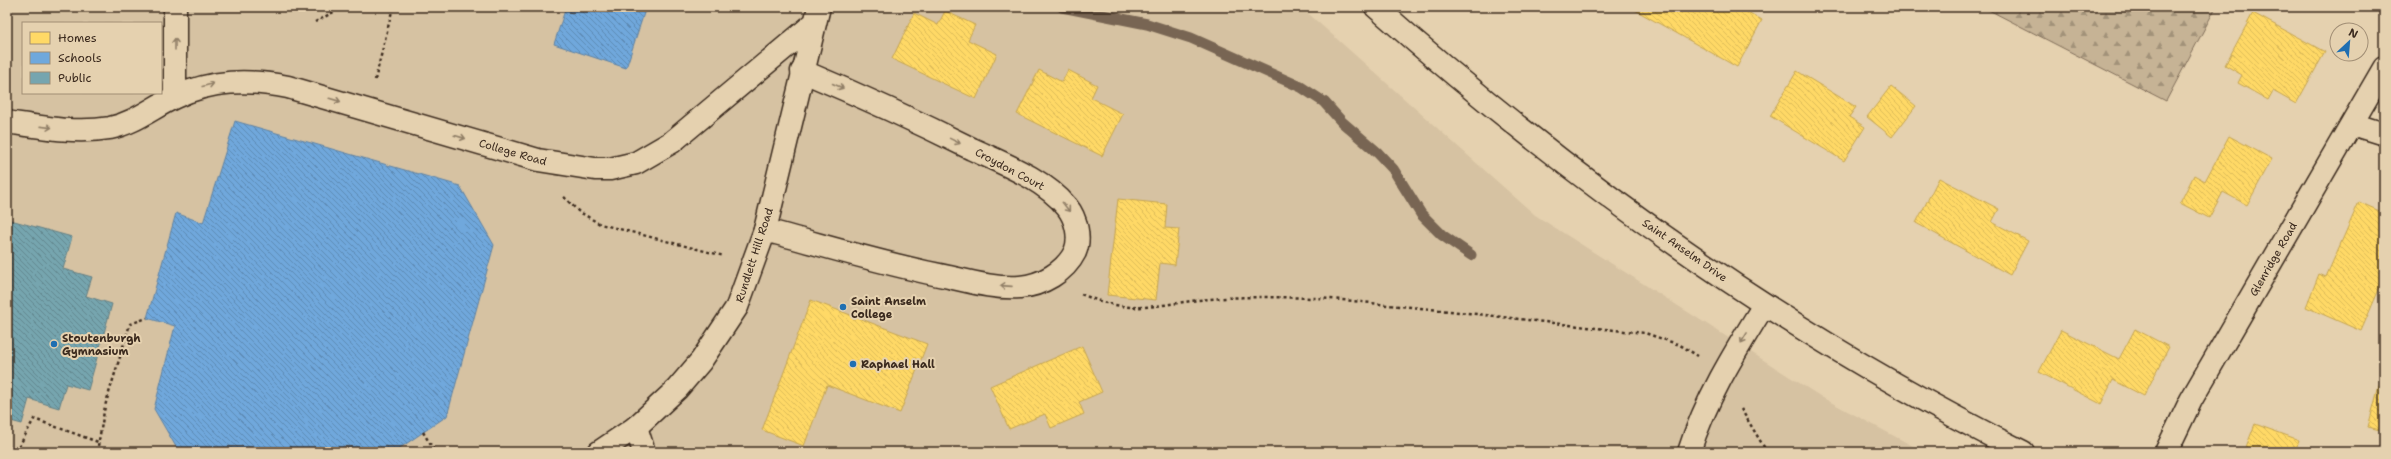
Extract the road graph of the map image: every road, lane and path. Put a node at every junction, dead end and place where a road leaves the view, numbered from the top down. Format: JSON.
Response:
{"nodes":[{"id":1,"x":176,"y":7,"type":"edge"},
{"id":2,"x":343,"y":7,"type":"edge"},
{"id":3,"x":393,"y":7,"type":"edge"},
{"id":4,"x":1376,"y":7,"type":"edge"},
{"id":5,"x":815,"y":16,"type":"edge"},
{"id":6,"x":315,"y":22,"type":"dead end"},
{"id":7,"x":2384,"y":68,"type":"edge"},
{"id":8,"x":802,"y":71,"type":"junction"},
{"id":9,"x":175,"y":97,"type":"junction"},
{"id":10,"x":368,"y":110,"type":"junction"},
{"id":11,"x":7,"y":122,"type":"edge"},
{"id":12,"x":2352,"y":124,"type":"junction"},
{"id":13,"x":2384,"y":134,"type":"edge"},
{"id":14,"x":538,"y":160,"type":"junction"},
{"id":15,"x":765,"y":230,"type":"junction"},
{"id":16,"x":728,"y":257,"type":"dead end"},
{"id":17,"x":1057,"y":273,"type":"junction"},
{"id":18,"x":1764,"y":305,"type":"junction"},
{"id":19,"x":147,"y":318,"type":"dead end"},
{"id":20,"x":1720,"y":378,"type":"junction"},
{"id":21,"x":636,"y":427,"type":"junction"},
{"id":22,"x":423,"y":432,"type":"dead end"},
{"id":23,"x":98,"y":442,"type":"junction"},
{"id":24,"x":16,"y":452,"type":"edge"},
{"id":25,"x":97,"y":452,"type":"edge"},
{"id":26,"x":435,"y":452,"type":"edge"},
{"id":27,"x":599,"y":452,"type":"edge"},
{"id":28,"x":644,"y":452,"type":"edge"},
{"id":29,"x":1690,"y":452,"type":"edge"},
{"id":30,"x":1767,"y":452,"type":"edge"},
{"id":31,"x":2023,"y":452,"type":"edge"},
{"id":32,"x":2166,"y":452,"type":"edge"}],
"edges":[{"from":9,"to":1,"type":"street","one_way":true},
{"from":2,"to":6,"type":"path"},
{"from":3,"to":10,"type":"path"},
{"from":4,"to":18,"type":"street","name":"Saint Anselm Drive"},
{"from":5,"to":8,"type":"street","name":"Rundlett Hill Road"},
{"from":5,"to":14,"type":"street","name":"College Road"},
{"from":7,"to":12,"type":"street","name":"Glenridge Road"},
{"from":8,"to":15,"type":"street","name":"Rundlett Hill Road"},
{"from":8,"to":17,"type":"street","name":"Croydon Court","one_way":true},
{"from":9,"to":10,"type":"street","name":"College Road","one_way":true},
{"from":11,"to":9,"type":"street","name":"College Road","one_way":true},
{"from":10,"to":14,"type":"street","name":"College Road","one_way":true},
{"from":12,"to":13,"type":"street"},
{"from":12,"to":32,"type":"street","name":"Glenridge Road"},
{"from":14,"to":16,"type":"path"},
{"from":17,"to":15,"type":"street","name":"Croydon Court","one_way":true},
{"from":15,"to":21,"type":"street","name":"Rundlett Hill Road"},
{"from":17,"to":20,"type":"path"},
{"from":18,"to":20,"type":"street","one_way":true},
{"from":18,"to":31,"type":"street","name":"Saint Anselm Drive"},
{"from":19,"to":23,"type":"path"},
{"from":20,"to":29,"type":"street"},
{"from":20,"to":30,"type":"path"},
{"from":21,"to":27,"type":"street","name":"Rundlett Hill Road"},
{"from":21,"to":28,"type":"street"},
{"from":22,"to":26,"type":"path"},
{"from":23,"to":24,"type":"path"},
{"from":23,"to":25,"type":"path"}]}
